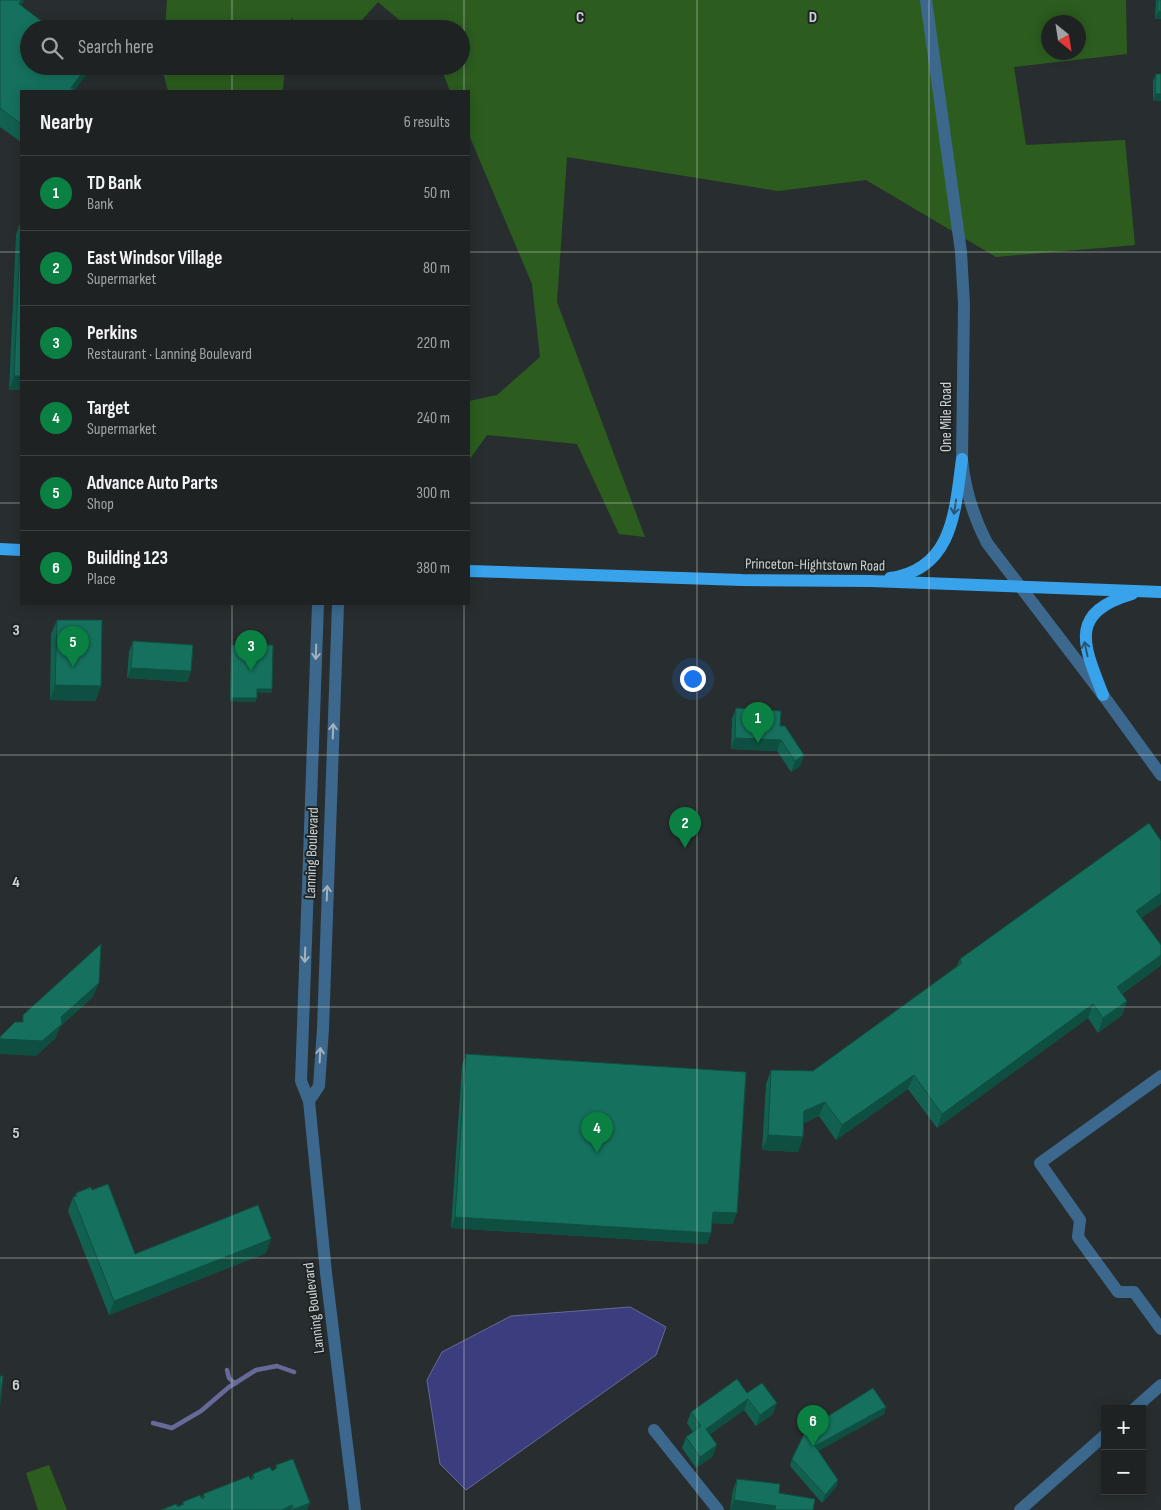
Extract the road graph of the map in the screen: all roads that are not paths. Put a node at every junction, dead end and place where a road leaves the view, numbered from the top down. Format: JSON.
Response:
{"nodes":[{"id":1,"x":926,"y":0,"type":"edge"},
{"id":2,"x":962,"y":459,"type":"junction"},
{"id":3,"x":0,"y":549,"type":"edge"},
{"id":4,"x":20,"y":550,"type":"edge"},
{"id":5,"x":470,"y":571,"type":"edge"},
{"id":6,"x":870,"y":581,"type":"junction"},
{"id":7,"x":1020,"y":587,"type":"junction"},
{"id":8,"x":1142,"y":591,"type":"junction"},
{"id":9,"x":1161,"y":592,"type":"edge"},
{"id":10,"x":318,"y":605,"type":"edge"},
{"id":11,"x":338,"y":605,"type":"edge"},
{"id":12,"x":1103,"y":695,"type":"junction"},
{"id":13,"x":1161,"y":775,"type":"edge"},
{"id":14,"x":1161,"y":1076,"type":"edge"},
{"id":15,"x":309,"y":1101,"type":"junction"},
{"id":16,"x":1161,"y":1329,"type":"edge"},
{"id":17,"x":1161,"y":1385,"type":"edge"},
{"id":18,"x":1138,"y":1405,"type":"edge"},
{"id":19,"x":654,"y":1430,"type":"dead end"},
{"id":20,"x":1101,"y":1439,"type":"edge"},
{"id":21,"x":355,"y":1510,"type":"edge"},
{"id":22,"x":718,"y":1510,"type":"edge"},
{"id":23,"x":1020,"y":1510,"type":"edge"}],
"edges":[{"from":1,"to":2,"type":"street","name":"One Mile Road"},
{"from":2,"to":6,"type":"main road","one_way":true},
{"from":2,"to":7,"type":"street","name":"One Mile Road"},
{"from":3,"to":4,"type":"main road"},
{"from":5,"to":6,"type":"main road","name":"Princeton-Hightstown Road"},
{"from":6,"to":7,"type":"main road","name":"Princeton-Hightstown Road"},
{"from":7,"to":8,"type":"main road","name":"Princeton-Hightstown Road"},
{"from":7,"to":12,"type":"street","name":"One Mile Road"},
{"from":8,"to":9,"type":"main road","name":"Princeton-Hightstown Road"},
{"from":12,"to":8,"type":"main road","one_way":true},
{"from":10,"to":15,"type":"street","name":"Lanning Boulevard","one_way":true},
{"from":15,"to":11,"type":"street","name":"Lanning Boulevard","one_way":true},
{"from":12,"to":13,"type":"street","name":"One Mile Road"},
{"from":14,"to":16,"type":"street"},
{"from":15,"to":21,"type":"street","name":"Lanning Boulevard"},
{"from":17,"to":18,"type":"street"},
{"from":19,"to":22,"type":"street"},
{"from":20,"to":23,"type":"street"}]}
